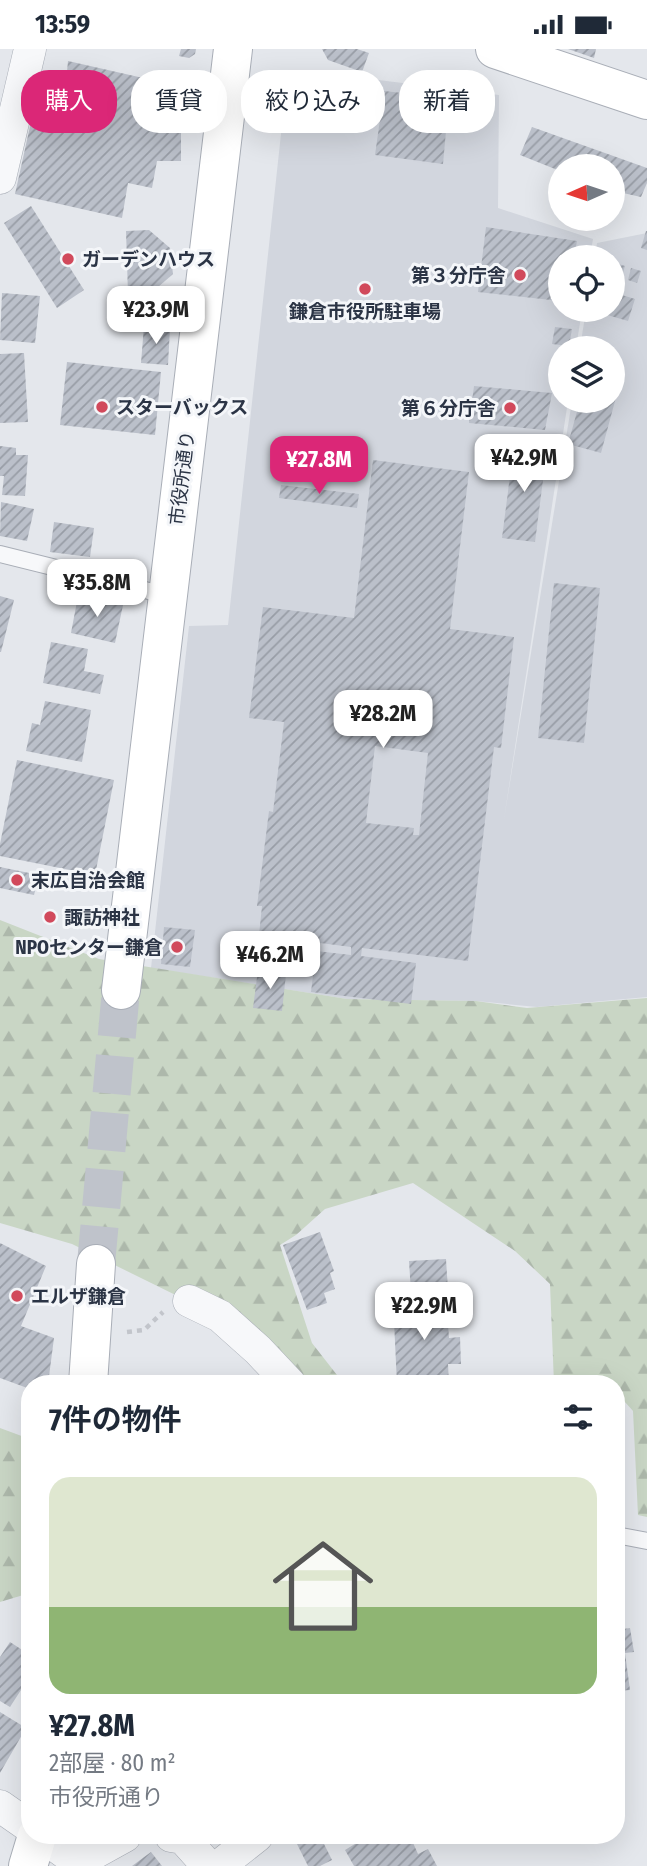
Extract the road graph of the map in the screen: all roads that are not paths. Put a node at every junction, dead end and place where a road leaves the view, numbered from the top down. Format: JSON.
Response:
{"nodes":[{"id":1,"x":30,"y":49,"type":"edge"},
{"id":2,"x":233,"y":49,"type":"edge"},
{"id":3,"x":495,"y":49,"type":"edge"},
{"id":4,"x":647,"y":100,"type":"edge"},
{"id":5,"x":0,"y":178,"type":"edge"},
{"id":6,"x":0,"y":554,"type":"edge"},
{"id":7,"x":169,"y":596,"type":"junction"},
{"id":8,"x":121,"y":990,"type":"tunnel mouth"},
{"id":9,"x":96,"y":1264,"type":"tunnel mouth"},
{"id":10,"x":189,"y":1301,"type":"dead end"},
{"id":11,"x":89,"y":1375,"type":"edge"},
{"id":12,"x":282,"y":1375,"type":"edge"},
{"id":13,"x":625,"y":1537,"type":"edge"},
{"id":14,"x":647,"y":1541,"type":"edge"},
{"id":15,"x":0,"y":1806,"type":"edge"},
{"id":16,"x":21,"y":1821,"type":"edge"},
{"id":17,"x":36,"y":1844,"type":"edge"},
{"id":18,"x":51,"y":1844,"type":"edge"},
{"id":19,"x":111,"y":1844,"type":"edge"},
{"id":20,"x":188,"y":1844,"type":"edge"},
{"id":21,"x":247,"y":1844,"type":"edge"},
{"id":22,"x":28,"y":1866,"type":"edge"},
{"id":23,"x":208,"y":1866,"type":"edge"},
{"id":24,"x":219,"y":1866,"type":"edge"}],
"edges":[{"from":1,"to":5,"type":"street"},
{"from":2,"to":7,"type":"street","name":"市役所通り"},
{"from":3,"to":4,"type":"street"},
{"from":6,"to":7,"type":"lane"},
{"from":7,"to":8,"type":"street","name":"市役所通り"},
{"from":9,"to":11,"type":"street"},
{"from":10,"to":12,"type":"street"},
{"from":13,"to":14,"type":"lane"},
{"from":15,"to":16,"type":"street"},
{"from":17,"to":22,"type":"street"},
{"from":18,"to":19,"type":"street"},
{"from":20,"to":23,"type":"street"},
{"from":21,"to":24,"type":"street"}]}
